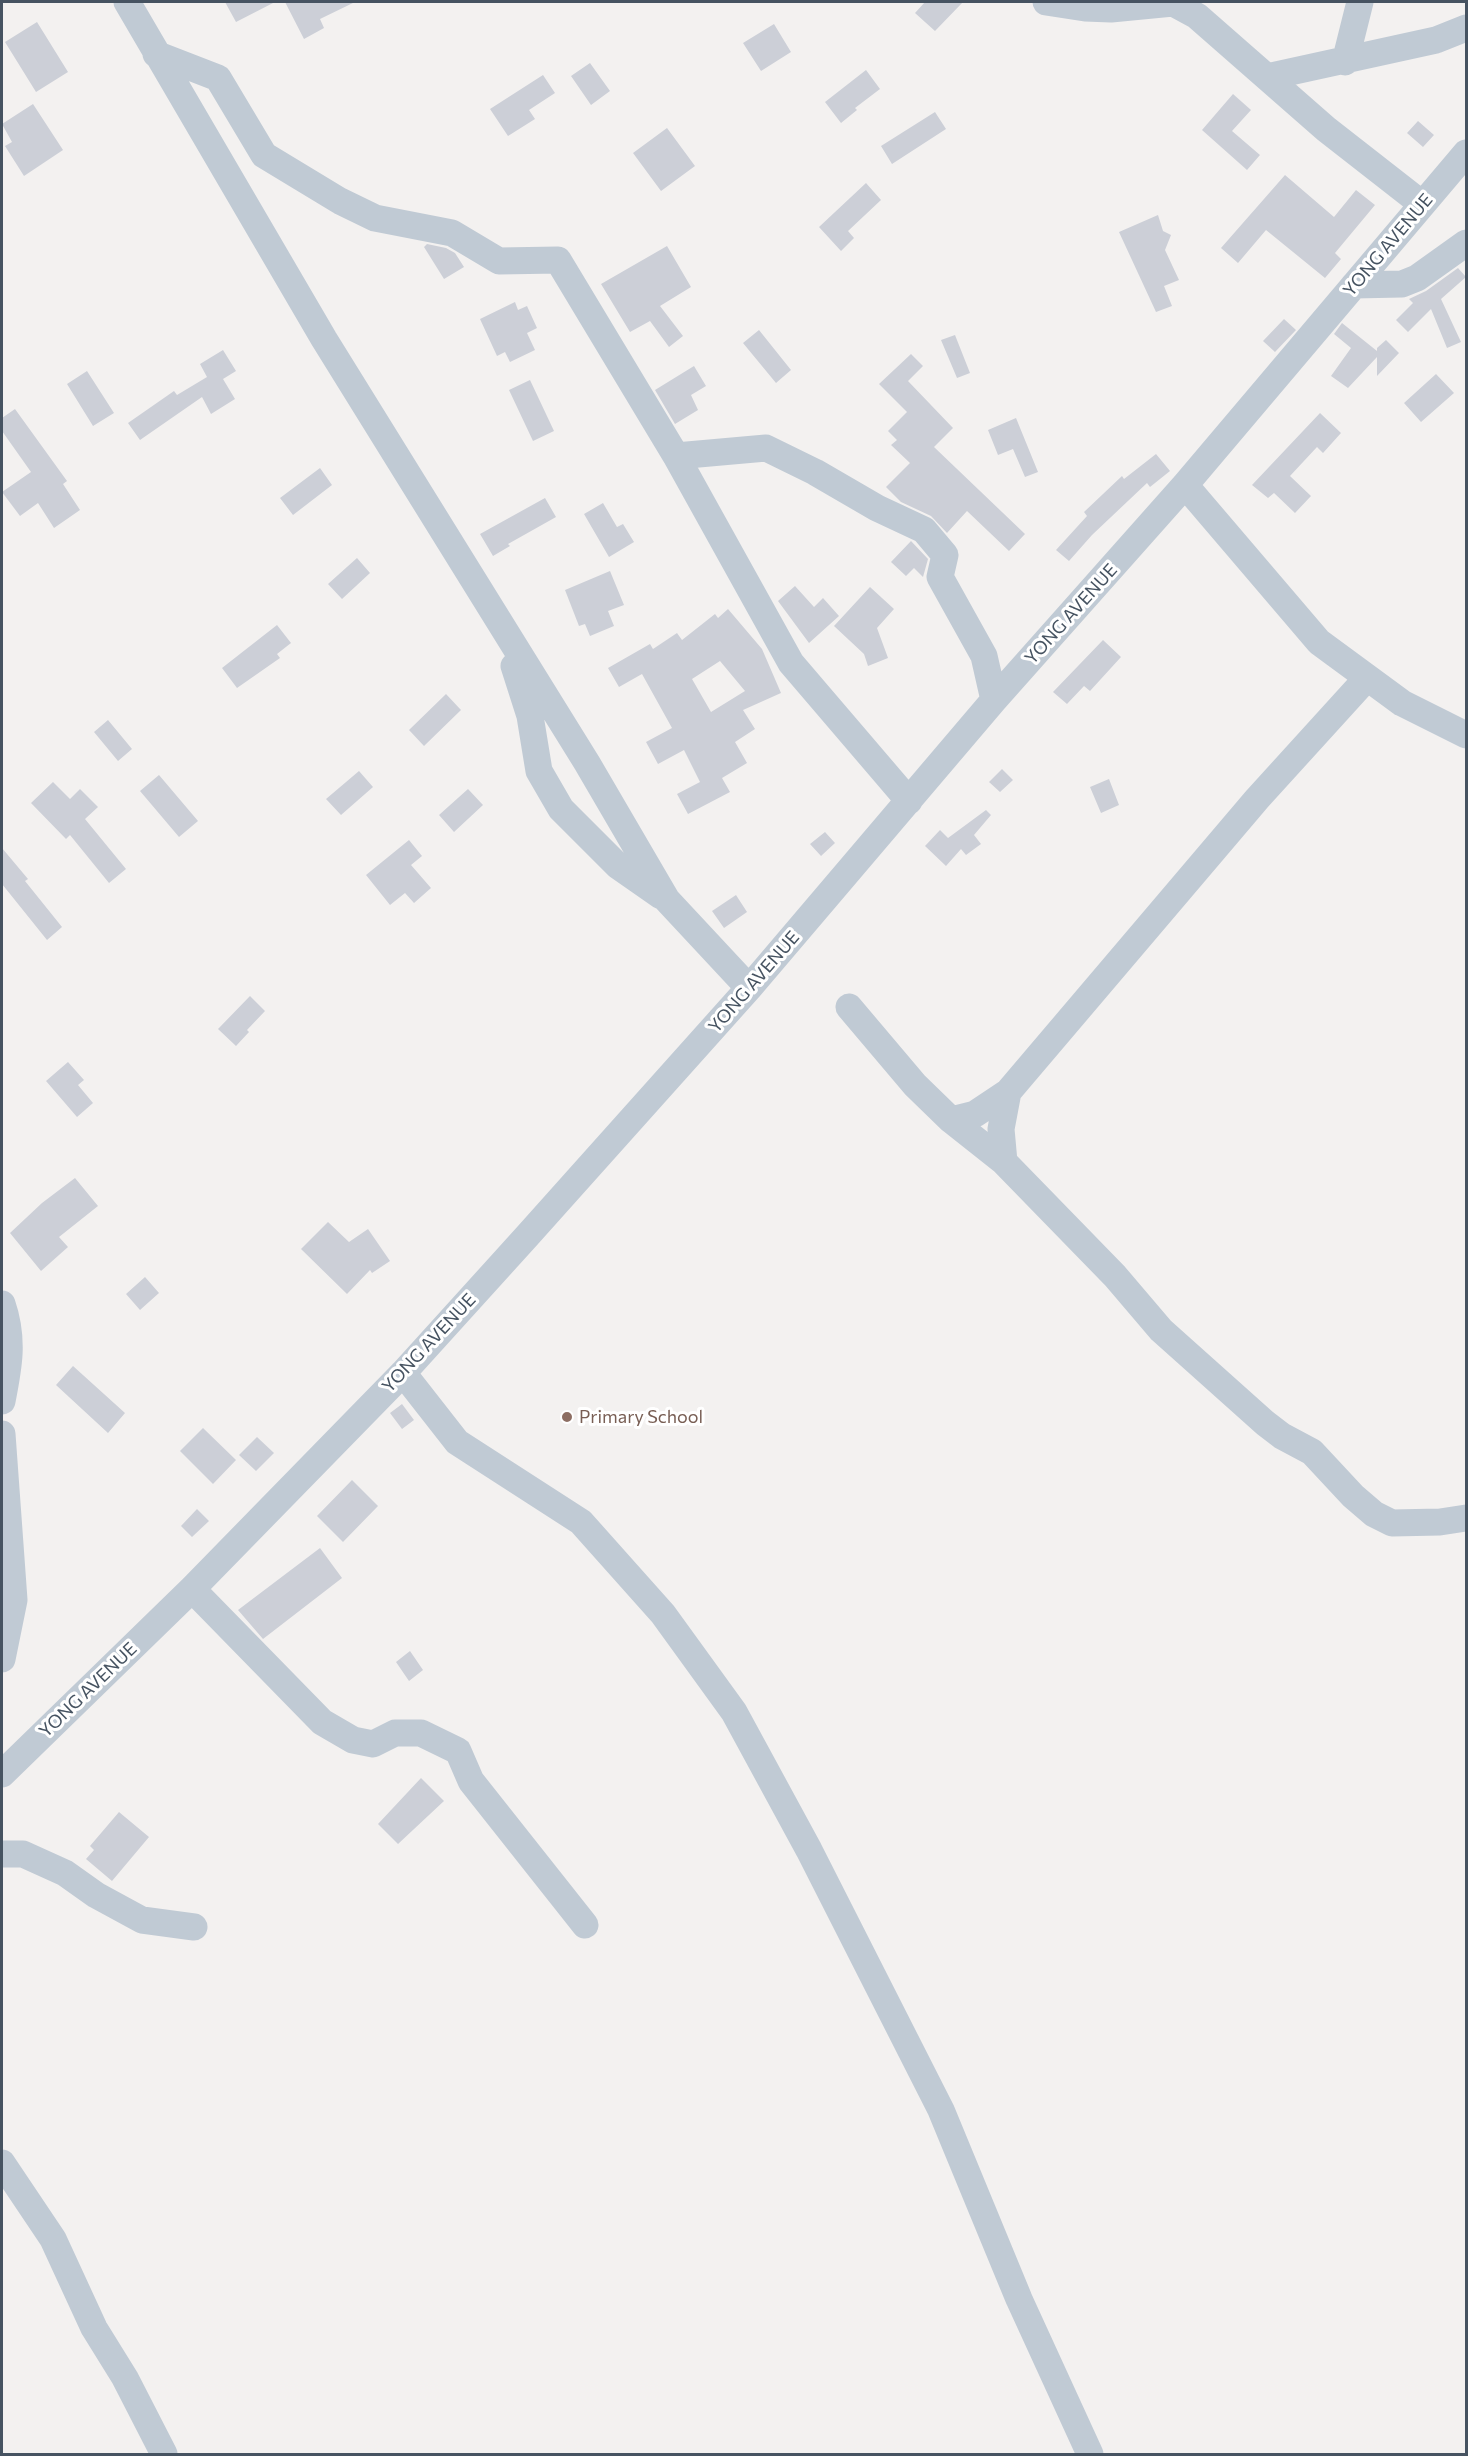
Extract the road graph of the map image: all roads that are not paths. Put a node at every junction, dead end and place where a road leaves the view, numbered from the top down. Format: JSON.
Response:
{"nodes":[{"id":1,"x":127,"y":2,"type":"edge"},
{"id":2,"x":1046,"y":2,"type":"edge"},
{"id":3,"x":1172,"y":2,"type":"edge"},
{"id":4,"x":1360,"y":2,"type":"edge"},
{"id":5,"x":1140,"y":4,"type":"edge"},
{"id":6,"x":1467,"y":28,"type":"edge"},
{"id":7,"x":156,"y":54,"type":"junction"},
{"id":8,"x":1345,"y":62,"type":"junction"},
{"id":9,"x":1267,"y":77,"type":"junction"},
{"id":10,"x":1467,"y":153,"type":"edge"},
{"id":11,"x":1422,"y":204,"type":"junction"},
{"id":12,"x":1467,"y":243,"type":"edge"},
{"id":13,"x":1354,"y":285,"type":"junction"},
{"id":14,"x":675,"y":456,"type":"junction"},
{"id":15,"x":1185,"y":485,"type":"junction"},
{"id":16,"x":502,"y":628,"type":"junction"},
{"id":17,"x":1367,"y":678,"type":"junction"},
{"id":18,"x":994,"y":700,"type":"junction"},
{"id":19,"x":1467,"y":735,"type":"edge"},
{"id":20,"x":909,"y":801,"type":"junction"},
{"id":21,"x":668,"y":900,"type":"junction"},
{"id":22,"x":750,"y":988,"type":"junction"},
{"id":23,"x":849,"y":1007,"type":"dead end"},
{"id":24,"x":1008,"y":1092,"type":"junction"},
{"id":25,"x":951,"y":1120,"type":"junction"},
{"id":26,"x":1004,"y":1162,"type":"junction"},
{"id":27,"x":2,"y":1304,"type":"edge"},
{"id":28,"x":403,"y":1373,"type":"junction"},
{"id":29,"x":2,"y":1401,"type":"edge"},
{"id":30,"x":2,"y":1434,"type":"edge"},
{"id":31,"x":1467,"y":1518,"type":"edge"},
{"id":32,"x":192,"y":1589,"type":"junction"},
{"id":33,"x":2,"y":1659,"type":"edge"},
{"id":34,"x":2,"y":1774,"type":"edge"},
{"id":35,"x":2,"y":1854,"type":"edge"},
{"id":36,"x":585,"y":1925,"type":"dead end"},
{"id":37,"x":194,"y":1927,"type":"dead end"},
{"id":38,"x":2,"y":2163,"type":"edge"},
{"id":39,"x":164,"y":2454,"type":"edge"},
{"id":40,"x":1090,"y":2454,"type":"edge"}],
"edges":[{"from":1,"to":7,"type":"street"},
{"from":2,"to":5,"type":"street"},
{"from":3,"to":5,"type":"street"},
{"from":3,"to":9,"type":"street"},
{"from":4,"to":8,"type":"street"},
{"from":6,"to":8,"type":"street"},
{"from":7,"to":14,"type":"street"},
{"from":7,"to":16,"type":"street"},
{"from":8,"to":9,"type":"street"},
{"from":9,"to":11,"type":"street"},
{"from":10,"to":11,"type":"street","name":"YONG AVENUE"},
{"from":11,"to":13,"type":"street","name":"YONG AVENUE"},
{"from":12,"to":13,"type":"street"},
{"from":13,"to":15,"type":"street","name":"YONG AVENUE"},
{"from":14,"to":18,"type":"street"},
{"from":14,"to":20,"type":"street"},
{"from":15,"to":17,"type":"street"},
{"from":15,"to":18,"type":"street","name":"YONG AVENUE"},
{"from":16,"to":21,"type":"street"},
{"from":16,"to":21,"type":"street"},
{"from":17,"to":19,"type":"street"},
{"from":17,"to":24,"type":"street"},
{"from":18,"to":20,"type":"street","name":"YONG AVENUE"},
{"from":20,"to":22,"type":"street","name":"YONG AVENUE"},
{"from":21,"to":22,"type":"street"},
{"from":22,"to":28,"type":"street","name":"YONG AVENUE"},
{"from":23,"to":25,"type":"street"},
{"from":24,"to":25,"type":"street"},
{"from":24,"to":26,"type":"street"},
{"from":25,"to":26,"type":"street"},
{"from":26,"to":31,"type":"street"},
{"from":27,"to":29,"type":"street"},
{"from":28,"to":32,"type":"street","name":"YONG AVENUE"},
{"from":28,"to":40,"type":"street"},
{"from":30,"to":33,"type":"street"},
{"from":32,"to":34,"type":"street","name":"YONG AVENUE"},
{"from":32,"to":36,"type":"street"},
{"from":35,"to":37,"type":"street"},
{"from":38,"to":39,"type":"street"}]}
